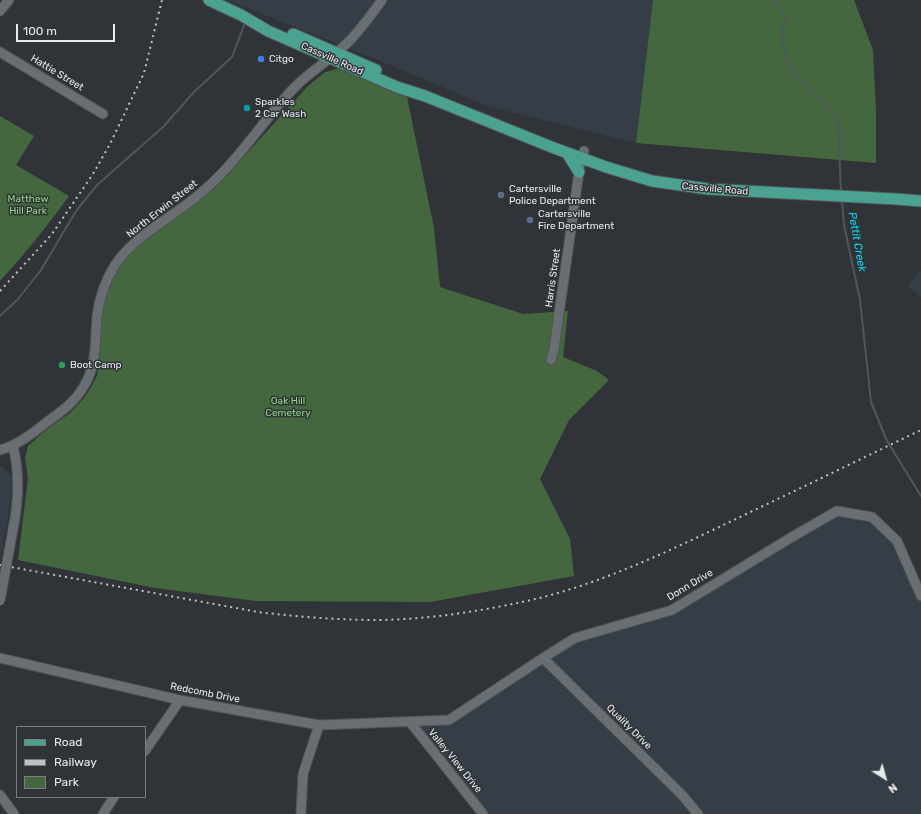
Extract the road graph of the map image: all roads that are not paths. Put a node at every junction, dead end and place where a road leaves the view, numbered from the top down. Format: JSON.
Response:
{"nodes":[{"id":1,"x":9,"y":0,"type":"edge"},
{"id":2,"x":209,"y":0,"type":"edge"},
{"id":3,"x":382,"y":0,"type":"edge"},
{"id":4,"x":0,"y":11,"type":"edge"},
{"id":5,"x":0,"y":52,"type":"edge"},
{"id":6,"x":333,"y":55,"type":"junction"},
{"id":7,"x":103,"y":114,"type":"dead end"},
{"id":8,"x":518,"y":132,"type":"junction"},
{"id":9,"x":567,"y":153,"type":"junction"},
{"id":10,"x":583,"y":155,"type":"junction"},
{"id":11,"x":579,"y":172,"type":"junction"},
{"id":12,"x":921,"y":194,"type":"edge"},
{"id":13,"x":896,"y":195,"type":"junction"},
{"id":14,"x":921,"y":201,"type":"edge"},
{"id":15,"x":551,"y":360,"type":"dead end"},
{"id":16,"x":13,"y":446,"type":"junction"},
{"id":17,"x":0,"y":450,"type":"edge"},
{"id":18,"x":921,"y":596,"type":"edge"},
{"id":19,"x":0,"y":601,"type":"edge"},
{"id":20,"x":0,"y":658,"type":"edge"},
{"id":21,"x":543,"y":658,"type":"junction"},
{"id":22,"x":180,"y":700,"type":"junction"},
{"id":23,"x":410,"y":722,"type":"junction"},
{"id":24,"x":319,"y":725,"type":"junction"},
{"id":25,"x":146,"y":751,"type":"edge"},
{"id":26,"x":0,"y":795,"type":"edge"},
{"id":27,"x":113,"y":798,"type":"edge"},
{"id":28,"x":14,"y":814,"type":"edge"},
{"id":29,"x":103,"y":814,"type":"edge"},
{"id":30,"x":301,"y":814,"type":"edge"},
{"id":31,"x":483,"y":814,"type":"edge"},
{"id":32,"x":698,"y":814,"type":"edge"}],
"edges":[{"from":1,"to":4,"type":"street"},
{"from":2,"to":6,"type":"main road","name":"Cassville Road"},
{"from":3,"to":6,"type":"street","name":"North Erwin Street"},
{"from":5,"to":7,"type":"street","name":"Hattie Street"},
{"from":6,"to":8,"type":"main road","name":"Cassville Road"},
{"from":6,"to":16,"type":"street","name":"North Erwin Street"},
{"from":8,"to":9,"type":"main road","name":"Cassville Road"},
{"from":8,"to":10,"type":"main road","name":"Cassville Road"},
{"from":9,"to":10,"type":"main road","name":"Cassville Road"},
{"from":9,"to":11,"type":"main road"},
{"from":10,"to":11,"type":"street","name":"Harris Street"},
{"from":10,"to":13,"type":"main road","name":"Cassville Road"},
{"from":11,"to":15,"type":"street","name":"Harris Street"},
{"from":12,"to":13,"type":"main road","name":"Cassville Road"},
{"from":13,"to":14,"type":"main road","name":"Cassville Road"},
{"from":16,"to":17,"type":"street","name":"North Erwin Street"},
{"from":16,"to":19,"type":"street","bridge":true},
{"from":18,"to":21,"type":"street","name":"Donn Drive"},
{"from":20,"to":22,"type":"street","name":"Redcomb Drive"},
{"from":21,"to":23,"type":"street","name":"Donn Drive"},
{"from":21,"to":32,"type":"street","name":"Quality Drive"},
{"from":22,"to":24,"type":"street","name":"Redcomb Drive"},
{"from":22,"to":25,"type":"street"},
{"from":23,"to":24,"type":"street","name":"Redcomb Drive"},
{"from":23,"to":31,"type":"street","name":"Valley View Drive"},
{"from":24,"to":30,"type":"street"},
{"from":26,"to":28,"type":"street"},
{"from":27,"to":29,"type":"street"}]}
